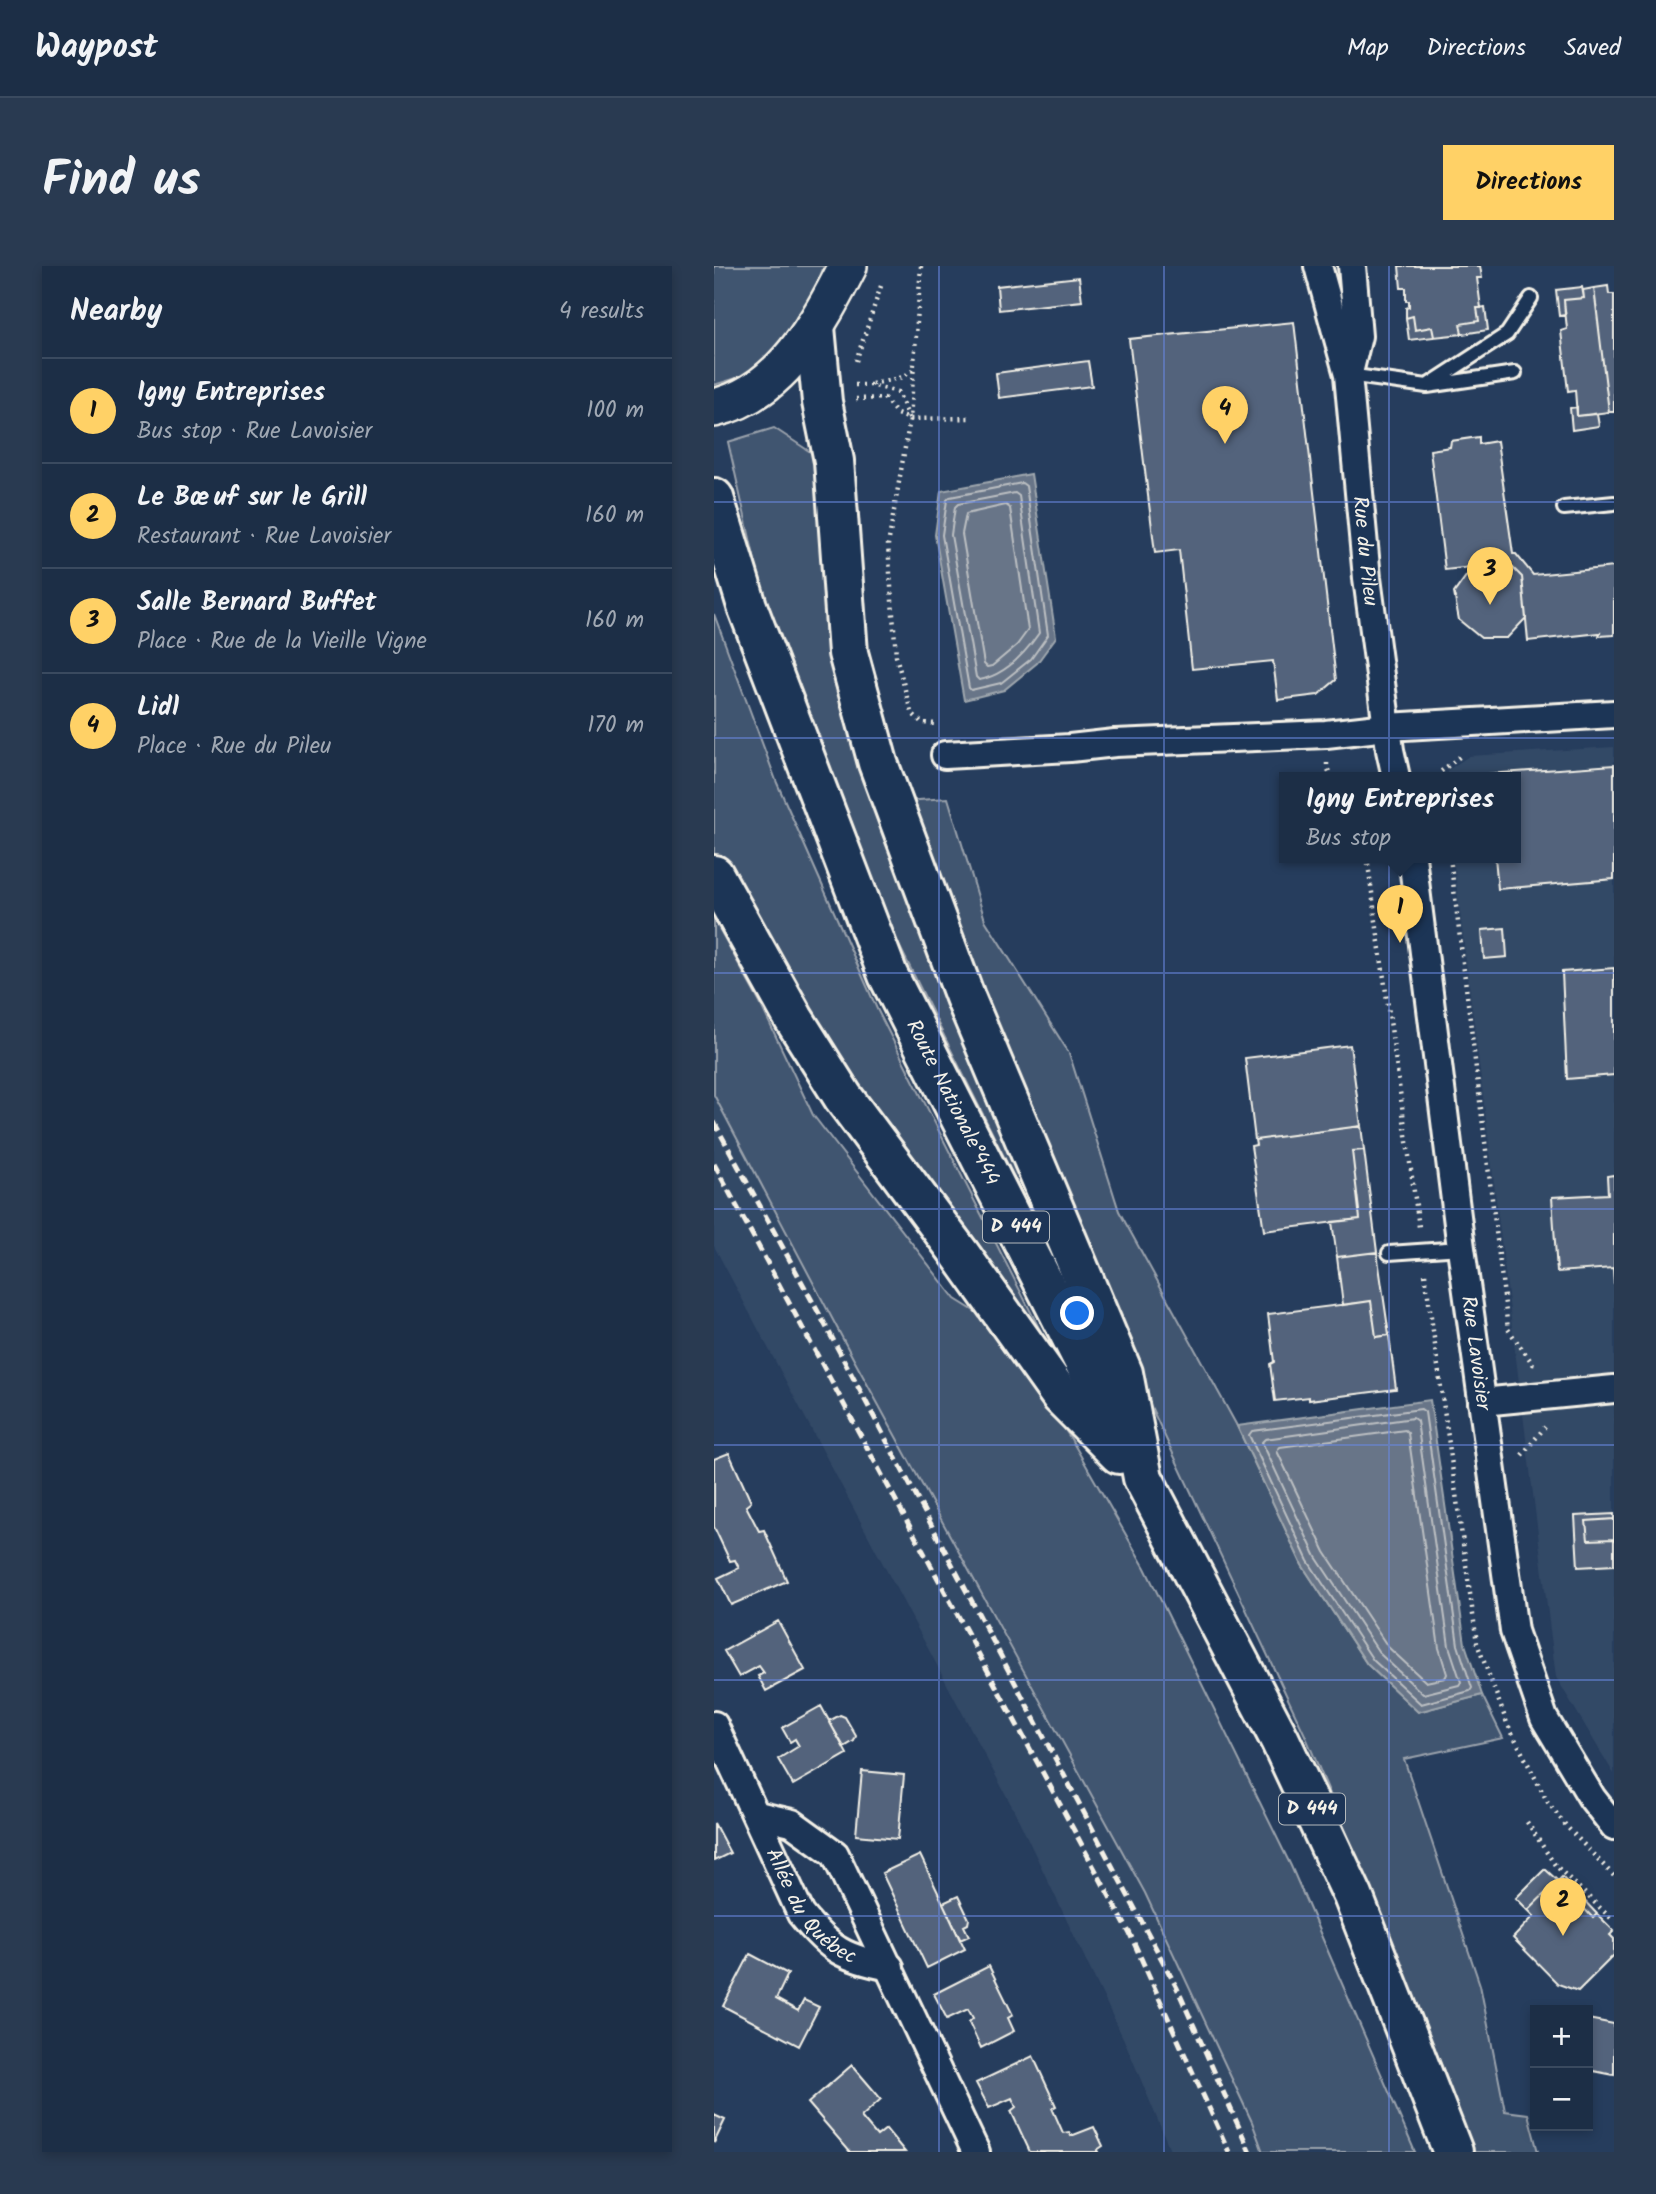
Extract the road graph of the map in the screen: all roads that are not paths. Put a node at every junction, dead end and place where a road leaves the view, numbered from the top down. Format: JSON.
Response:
{"nodes":[{"id":1,"x":848,"y":266,"type":"edge"},
{"id":2,"x":1318,"y":266,"type":"edge"},
{"id":3,"x":1352,"y":266,"type":"edge"},
{"id":4,"x":1531,"y":298,"type":"dead end"},
{"id":5,"x":815,"y":327,"type":"junction"},
{"id":6,"x":1515,"y":373,"type":"dead end"},
{"id":7,"x":1348,"y":375,"type":"junction"},
{"id":8,"x":1427,"y":386,"type":"junction"},
{"id":9,"x":720,"y":407,"type":"edge"},
{"id":10,"x":714,"y":498,"type":"edge"},
{"id":11,"x":1614,"y":503,"type":"edge"},
{"id":12,"x":1564,"y":508,"type":"dead end"},
{"id":13,"x":714,"y":563,"type":"edge"},
{"id":14,"x":1614,"y":714,"type":"edge"},
{"id":15,"x":1387,"y":727,"type":"junction"},
{"id":16,"x":945,"y":755,"type":"dead end"},
{"id":17,"x":1395,"y":772,"type":"edge"},
{"id":18,"x":1413,"y":863,"type":"edge"},
{"id":19,"x":714,"y":875,"type":"edge"},
{"id":20,"x":888,"y":975,"type":"junction"},
{"id":21,"x":1461,"y":1248,"type":"junction"},
{"id":22,"x":1389,"y":1253,"type":"dead end"},
{"id":23,"x":1614,"y":1390,"type":"edge"},
{"id":24,"x":1482,"y":1402,"type":"junction"},
{"id":25,"x":1143,"y":1478,"type":"junction"},
{"id":26,"x":714,"y":1725,"type":"edge"},
{"id":27,"x":757,"y":1815,"type":"junction"},
{"id":28,"x":1614,"y":1826,"type":"edge"},
{"id":29,"x":890,"y":1967,"type":"junction"},
{"id":30,"x":976,"y":2152,"type":"edge"},
{"id":31,"x":1453,"y":2152,"type":"edge"}],
"edges":[{"from":1,"to":5,"type":"main road"},
{"from":2,"to":7,"type":"street","name":"Rue du Pileu"},
{"from":3,"to":7,"type":"street","name":"Rue du Pileu"},
{"from":4,"to":8,"type":"lane"},
{"from":5,"to":9,"type":"main road"},
{"from":5,"to":25,"type":"main road"},
{"from":6,"to":8,"type":"lane"},
{"from":7,"to":8,"type":"lane"},
{"from":7,"to":15,"type":"street","name":"Rue du Pileu"},
{"from":10,"to":20,"type":"main road","name":"Route Nationale°444","number":"D 444"},
{"from":11,"to":12,"type":"lane"},
{"from":13,"to":20,"type":"main road","number":"D 444"},
{"from":14,"to":15,"type":"street"},
{"from":15,"to":16,"type":"street"},
{"from":15,"to":17,"type":"street"},
{"from":18,"to":21,"type":"street","name":"Rue Lavoisier"},
{"from":19,"to":25,"type":"main road"},
{"from":20,"to":25,"type":"main road","name":"Route Nationale°444","number":"D 444"},
{"from":21,"to":22,"type":"lane"},
{"from":21,"to":24,"type":"street","name":"Rue Lavoisier"},
{"from":23,"to":24,"type":"street"},
{"from":24,"to":28,"type":"street","name":"Rue Lavoisier"},
{"from":25,"to":31,"type":"main road","number":"D 444"},
{"from":26,"to":27,"type":"street","name":"Allée du Québec"},
{"from":27,"to":29,"type":"street","name":"Allée du Québec"},
{"from":27,"to":29,"type":"street","name":"Allée du Québec"},
{"from":29,"to":30,"type":"street","name":"Allée du Québec"}]}
